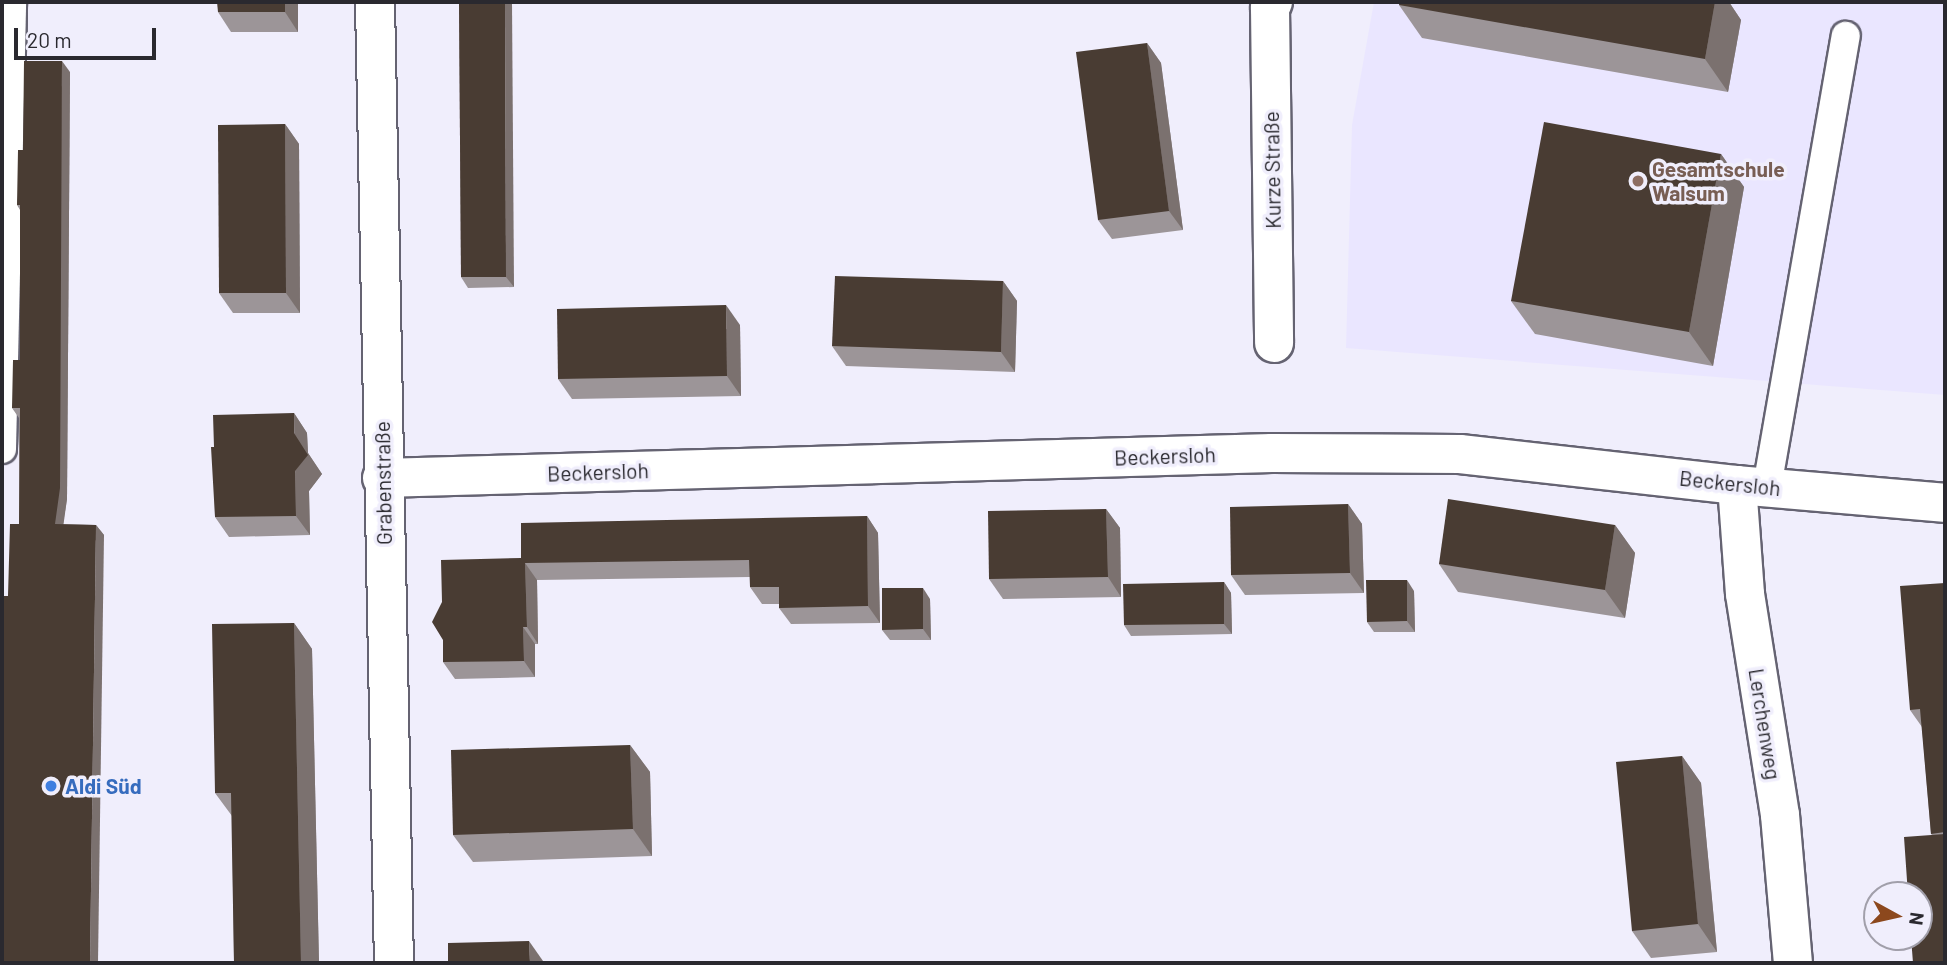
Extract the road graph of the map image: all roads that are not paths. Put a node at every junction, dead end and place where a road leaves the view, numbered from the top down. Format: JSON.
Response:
{"nodes":[{"id":1,"x":12,"y":2,"type":"edge"},
{"id":2,"x":374,"y":2,"type":"edge"},
{"id":3,"x":1268,"y":4,"type":"edge"},
{"id":4,"x":1846,"y":36,"type":"dead end"},
{"id":5,"x":1274,"y":343,"type":"dead end"},
{"id":6,"x":2,"y":449,"type":"edge"},
{"id":7,"x":382,"y":478,"type":"junction"},
{"id":8,"x":1752,"y":486,"type":"junction"},
{"id":9,"x":1945,"y":503,"type":"edge"},
{"id":10,"x":394,"y":963,"type":"edge"},
{"id":11,"x":1793,"y":963,"type":"edge"}],
"edges":[{"from":1,"to":6,"type":"lane"},
{"from":2,"to":7,"type":"street","name":"Grabenstraße"},
{"from":3,"to":5,"type":"street","name":"Kurze Straße"},
{"from":4,"to":8,"type":"lane"},
{"from":7,"to":8,"type":"street","name":"Beckersloh"},
{"from":7,"to":10,"type":"street","name":"Grabenstraße"},
{"from":8,"to":9,"type":"street","name":"Beckersloh"},
{"from":8,"to":11,"type":"street","name":"Lerchenweg"}]}
